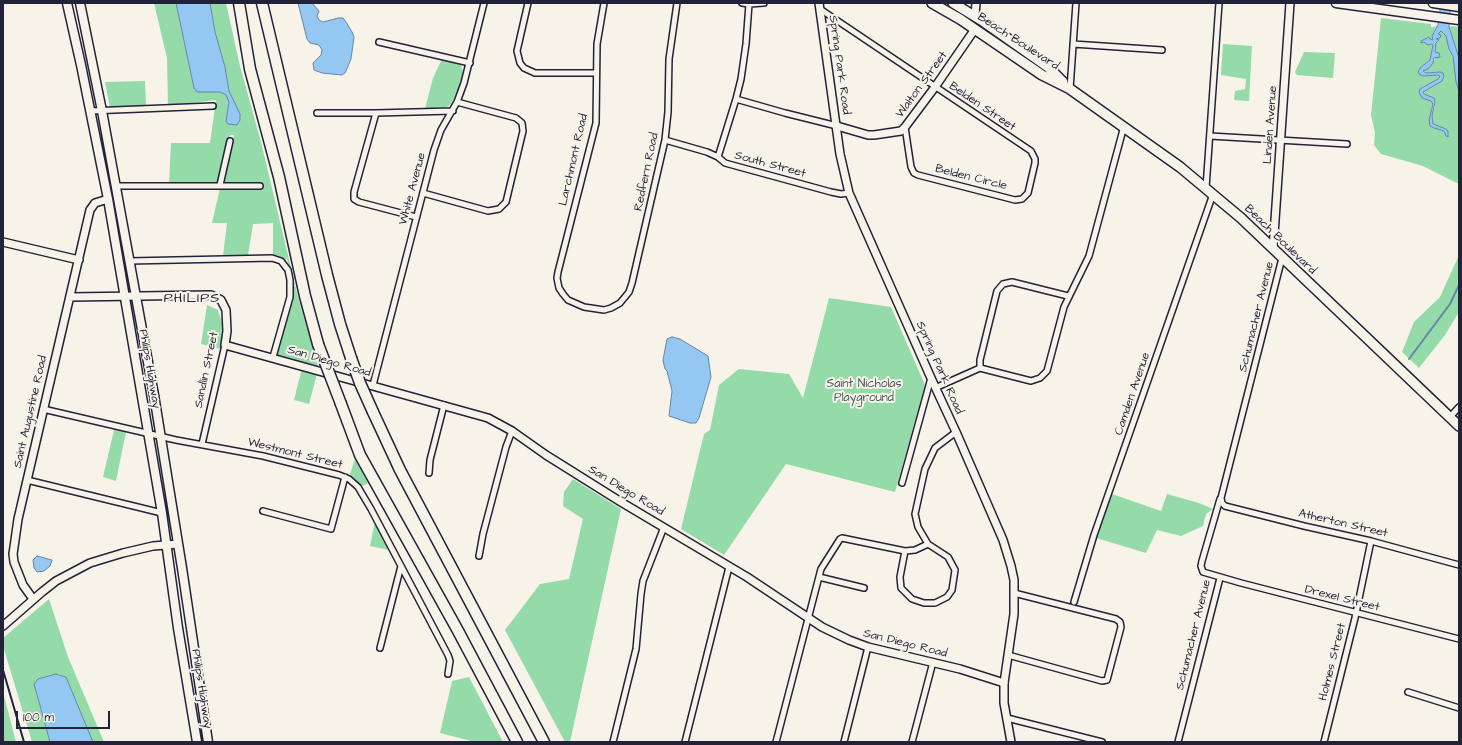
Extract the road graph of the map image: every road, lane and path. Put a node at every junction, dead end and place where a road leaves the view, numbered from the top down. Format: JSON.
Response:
{"nodes":[{"id":1,"x":67,"y":3,"type":"edge"},
{"id":2,"x":80,"y":3,"type":"edge"},
{"id":3,"x":239,"y":3,"type":"edge"},
{"id":4,"x":262,"y":3,"type":"edge"},
{"id":5,"x":484,"y":3,"type":"edge"},
{"id":6,"x":528,"y":3,"type":"edge"},
{"id":7,"x":604,"y":3,"type":"edge"},
{"id":8,"x":677,"y":3,"type":"edge"},
{"id":9,"x":742,"y":3,"type":"edge"},
{"id":10,"x":764,"y":3,"type":"edge"},
{"id":11,"x":932,"y":3,"type":"edge"},
{"id":12,"x":953,"y":3,"type":"edge"},
{"id":13,"x":976,"y":3,"type":"edge"},
{"id":14,"x":1076,"y":3,"type":"edge"},
{"id":15,"x":1219,"y":3,"type":"edge"},
{"id":16,"x":1290,"y":3,"type":"edge"},
{"id":17,"x":1336,"y":3,"type":"edge"},
{"id":18,"x":1433,"y":3,"type":"edge"},
{"id":19,"x":749,"y":4,"type":"junction"},
{"id":20,"x":1437,"y":4,"type":"edge"},
{"id":21,"x":1361,"y":5,"type":"edge"},
{"id":22,"x":819,"y":6,"type":"edge"},
{"id":23,"x":1458,"y":7,"type":"edge"},
{"id":24,"x":976,"y":16,"type":"junction"},
{"id":25,"x":1456,"y":20,"type":"edge"},
{"id":26,"x":975,"y":29,"type":"junction"},
{"id":27,"x":379,"y":42,"type":"dead end"},
{"id":28,"x":1073,"y":44,"type":"junction"},
{"id":29,"x":1162,"y":50,"type":"dead end"},
{"id":30,"x":470,"y":62,"type":"junction"},
{"id":31,"x":596,"y":73,"type":"junction"},
{"id":32,"x":935,"y":87,"type":"junction"},
{"id":33,"x":1070,"y":89,"type":"junction"},
{"id":34,"x":736,"y":99,"type":"junction"},
{"id":35,"x":457,"y":102,"type":"junction"},
{"id":36,"x":213,"y":106,"type":"dead end"},
{"id":37,"x":90,"y":111,"type":"junction"},
{"id":38,"x":102,"y":111,"type":"junction"},
{"id":39,"x":453,"y":111,"type":"junction"},
{"id":40,"x":316,"y":113,"type":"dead end"},
{"id":41,"x":376,"y":113,"type":"junction"},
{"id":42,"x":837,"y":126,"type":"junction"},
{"id":43,"x":1124,"y":126,"type":"junction"},
{"id":44,"x":905,"y":127,"type":"junction"},
{"id":45,"x":1210,"y":136,"type":"junction"},
{"id":46,"x":665,"y":140,"type":"junction"},
{"id":47,"x":1282,"y":140,"type":"junction"},
{"id":48,"x":230,"y":141,"type":"dead end"},
{"id":49,"x":1347,"y":144,"type":"dead end"},
{"id":50,"x":1034,"y":154,"type":"joint"},
{"id":51,"x":718,"y":157,"type":"junction"},
{"id":52,"x":220,"y":185,"type":"junction"},
{"id":53,"x":116,"y":186,"type":"junction"},
{"id":54,"x":260,"y":186,"type":"dead end"},
{"id":55,"x":1210,"y":191,"type":"junction"},
{"id":56,"x":849,"y":193,"type":"junction"},
{"id":57,"x":423,"y":194,"type":"junction"},
{"id":58,"x":108,"y":199,"type":"junction"},
{"id":59,"x":416,"y":217,"type":"junction"},
{"id":60,"x":3,"y":242,"type":"edge"},
{"id":61,"x":1273,"y":249,"type":"junction"},
{"id":62,"x":1282,"y":258,"type":"junction"},
{"id":63,"x":79,"y":260,"type":"junction"},
{"id":64,"x":129,"y":261,"type":"junction"},
{"id":65,"x":124,"y":296,"type":"junction"},
{"id":66,"x":136,"y":296,"type":"junction"},
{"id":67,"x":1068,"y":296,"type":"junction"},
{"id":68,"x":70,"y":297,"type":"junction"},
{"id":69,"x":584,"y":307,"type":"joint"},
{"id":70,"x":225,"y":345,"type":"junction"},
{"id":71,"x":273,"y":358,"type":"junction"},
{"id":72,"x":980,"y":368,"type":"junction"},
{"id":73,"x":931,"y":378,"type":"junction"},
{"id":74,"x":372,"y":385,"type":"junction"},
{"id":75,"x":935,"y":388,"type":"junction"},
{"id":76,"x":444,"y":405,"type":"junction"},
{"id":77,"x":1459,"y":407,"type":"edge"},
{"id":78,"x":43,"y":409,"type":"junction"},
{"id":79,"x":1450,"y":417,"type":"junction"},
{"id":80,"x":1459,"y":426,"type":"edge"},
{"id":81,"x":512,"y":431,"type":"junction"},
{"id":82,"x":956,"y":432,"type":"junction"},
{"id":83,"x":148,"y":434,"type":"junction"},
{"id":84,"x":160,"y":436,"type":"junction"},
{"id":85,"x":202,"y":444,"type":"junction"},
{"id":86,"x":429,"y":473,"type":"dead end"},
{"id":87,"x":345,"y":476,"type":"junction"},
{"id":88,"x":27,"y":480,"type":"junction"},
{"id":89,"x":902,"y":483,"type":"dead end"},
{"id":90,"x":1221,"y":501,"type":"junction"},
{"id":91,"x":162,"y":512,"type":"junction"},
{"id":92,"x":263,"y":512,"type":"dead end"},
{"id":93,"x":664,"y":527,"type":"junction"},
{"id":94,"x":1371,"y":540,"type":"junction"},
{"id":95,"x":178,"y":544,"type":"junction"},
{"id":96,"x":928,"y":544,"type":"junction"},
{"id":97,"x":166,"y":545,"type":"junction"},
{"id":98,"x":905,"y":551,"type":"junction"},
{"id":99,"x":479,"y":556,"type":"dead end"},
{"id":100,"x":1459,"y":565,"type":"edge"},
{"id":101,"x":401,"y":566,"type":"junction"},
{"id":102,"x":729,"y":567,"type":"junction"},
{"id":103,"x":819,"y":577,"type":"junction"},
{"id":104,"x":1220,"y":578,"type":"junction"},
{"id":105,"x":864,"y":588,"type":"dead end"},
{"id":106,"x":1014,"y":593,"type":"junction"},
{"id":107,"x":33,"y":599,"type":"junction"},
{"id":108,"x":1074,"y":602,"type":"dead end"},
{"id":109,"x":1356,"y":612,"type":"junction"},
{"id":110,"x":808,"y":618,"type":"junction"},
{"id":111,"x":3,"y":626,"type":"edge"},
{"id":112,"x":1459,"y":639,"type":"edge"},
{"id":113,"x":868,"y":647,"type":"junction"},
{"id":114,"x":380,"y":648,"type":"dead end"},
{"id":115,"x":194,"y":651,"type":"junction"},
{"id":116,"x":183,"y":653,"type":"junction"},
{"id":117,"x":1008,"y":655,"type":"junction"},
{"id":118,"x":933,"y":662,"type":"junction"},
{"id":119,"x":448,"y":674,"type":"dead end"},
{"id":120,"x":1004,"y":683,"type":"junction"},
{"id":121,"x":1408,"y":692,"type":"dead end"},
{"id":122,"x":1459,"y":708,"type":"edge"},
{"id":123,"x":1007,"y":718,"type":"junction"},
{"id":124,"x":198,"y":742,"type":"edge"},
{"id":125,"x":208,"y":742,"type":"edge"},
{"id":126,"x":517,"y":742,"type":"edge"},
{"id":127,"x":544,"y":742,"type":"edge"},
{"id":128,"x":613,"y":742,"type":"edge"},
{"id":129,"x":685,"y":742,"type":"edge"},
{"id":130,"x":776,"y":742,"type":"edge"},
{"id":131,"x":844,"y":742,"type":"edge"},
{"id":132,"x":912,"y":742,"type":"edge"},
{"id":133,"x":1011,"y":742,"type":"edge"},
{"id":134,"x":1102,"y":742,"type":"edge"},
{"id":135,"x":1178,"y":742,"type":"edge"},
{"id":136,"x":1324,"y":742,"type":"edge"}],
"edges":[{"from":1,"to":37,"type":"main road","name":"Philips Highway"},
{"from":2,"to":38,"type":"main road","name":"Philips Highway"},
{"from":3,"to":126,"type":"highway","bridge":true},
{"from":4,"to":127,"type":"highway","bridge":true},
{"from":5,"to":30,"type":"street","name":"White Avenue"},
{"from":6,"to":31,"type":"street"},
{"from":7,"to":31,"type":"street","name":"Larchmont Road"},
{"from":8,"to":46,"type":"street","name":"Redfern Road"},
{"from":9,"to":19,"type":"street"},
{"from":10,"to":19,"type":"street"},
{"from":11,"to":26,"type":"highway","name":"Beach Boulevard"},
{"from":12,"to":24,"type":"highway","name":"Beach Boulevard"},
{"from":13,"to":24,"type":"street"},
{"from":14,"to":28,"type":"street"},
{"from":15,"to":45,"type":"street","name":"Camden Avenue"},
{"from":16,"to":47,"type":"street","name":"Linden Avenue"},
{"from":17,"to":21,"type":"main road"},
{"from":18,"to":20,"type":"main road"},
{"from":19,"to":34,"type":"street"},
{"from":20,"to":23,"type":"main road"},
{"from":21,"to":25,"type":"main road"},
{"from":22,"to":32,"type":"street","name":"Belden Street"},
{"from":22,"to":42,"type":"street","name":"Spring Park Road"},
{"from":24,"to":26,"type":"street"},
{"from":24,"to":33,"type":"highway","name":"Beach Boulevard"},
{"from":26,"to":32,"type":"street","name":"Walton Street"},
{"from":26,"to":33,"type":"highway","name":"Beach Boulevard"},
{"from":27,"to":30,"type":"street"},
{"from":28,"to":29,"type":"street"},
{"from":28,"to":33,"type":"street"},
{"from":30,"to":35,"type":"street","name":"White Avenue"},
{"from":31,"to":69,"type":"street","name":"Larchmont Road"},
{"from":32,"to":44,"type":"street","name":"Walton Street"},
{"from":32,"to":50,"type":"street","name":"Belden Street"},
{"from":33,"to":43,"type":"highway","name":"Beach Boulevard"},
{"from":34,"to":42,"type":"street","name":"Walton Street"},
{"from":34,"to":51,"type":"street"},
{"from":35,"to":39,"type":"street","name":"White Avenue"},
{"from":35,"to":57,"type":"street"},
{"from":36,"to":38,"type":"street"},
{"from":37,"to":38,"type":"street"},
{"from":37,"to":58,"type":"main road","name":"Philips Highway"},
{"from":38,"to":53,"type":"main road","name":"Philips Highway"},
{"from":39,"to":41,"type":"street"},
{"from":39,"to":57,"type":"street","name":"White Avenue"},
{"from":40,"to":41,"type":"street"},
{"from":41,"to":59,"type":"street"},
{"from":42,"to":44,"type":"street","name":"Walton Street"},
{"from":42,"to":56,"type":"street","name":"Spring Park Road"},
{"from":43,"to":55,"type":"highway","name":"Beach Boulevard"},
{"from":43,"to":67,"type":"street"},
{"from":44,"to":50,"type":"street","name":"Belden Circle"},
{"from":45,"to":47,"type":"street"},
{"from":45,"to":55,"type":"street","name":"Camden Avenue"},
{"from":46,"to":51,"type":"street","name":"South Street"},
{"from":46,"to":69,"type":"street","name":"Redfern Road"},
{"from":47,"to":49,"type":"street"},
{"from":47,"to":61,"type":"street","name":"Linden Avenue"},
{"from":48,"to":52,"type":"street"},
{"from":51,"to":56,"type":"street","name":"South Street"},
{"from":52,"to":53,"type":"street"},
{"from":52,"to":54,"type":"street"},
{"from":53,"to":64,"type":"main road","name":"Philips Highway"},
{"from":55,"to":61,"type":"highway","name":"Beach Boulevard"},
{"from":55,"to":108,"type":"street","name":"Camden Avenue"},
{"from":56,"to":73,"type":"street","name":"Spring Park Road"},
{"from":57,"to":59,"type":"street","name":"White Avenue"},
{"from":58,"to":63,"type":"street","name":"Saint Augustine Road"},
{"from":58,"to":65,"type":"main road","name":"Philips Highway"},
{"from":59,"to":74,"type":"street","name":"White Avenue"},
{"from":60,"to":63,"type":"street"},
{"from":61,"to":62,"type":"highway","name":"Beach Boulevard"},
{"from":62,"to":79,"type":"highway","name":"Beach Boulevard"},
{"from":62,"to":90,"type":"street","name":"Schumacher Avenue"},
{"from":63,"to":68,"type":"street","name":"Saint Augustine Road"},
{"from":64,"to":66,"type":"main road","name":"Philips Highway"},
{"from":64,"to":71,"type":"street"},
{"from":65,"to":66,"type":"street"},
{"from":65,"to":68,"type":"street"},
{"from":65,"to":83,"type":"main road","name":"Philips Highway"},
{"from":66,"to":70,"type":"street","name":"Sandlin Street"},
{"from":66,"to":84,"type":"main road","name":"Philips Highway"},
{"from":67,"to":72,"type":"street"},
{"from":67,"to":72,"type":"street"},
{"from":68,"to":78,"type":"street","name":"Saint Augustine Road"},
{"from":70,"to":71,"type":"street","name":"San Diego Road"},
{"from":70,"to":85,"type":"street","name":"Sandlin Street"},
{"from":71,"to":74,"type":"street","name":"San Diego Road"},
{"from":72,"to":75,"type":"street"},
{"from":73,"to":75,"type":"street","name":"Spring Park Road"},
{"from":73,"to":89,"type":"street"},
{"from":74,"to":76,"type":"street","name":"San Diego Road"},
{"from":75,"to":82,"type":"street","name":"Spring Park Road"},
{"from":76,"to":81,"type":"street","name":"San Diego Road"},
{"from":76,"to":86,"type":"street"},
{"from":77,"to":79,"type":"street"},
{"from":78,"to":83,"type":"street","name":"Westmont Street"},
{"from":78,"to":88,"type":"street","name":"Saint Augustine Road"},
{"from":79,"to":80,"type":"highway","name":"Beach Boulevard"},
{"from":81,"to":93,"type":"street","name":"San Diego Road"},
{"from":81,"to":99,"type":"street"},
{"from":82,"to":96,"type":"street"},
{"from":82,"to":106,"type":"street","name":"Spring Park Road"},
{"from":83,"to":84,"type":"street","name":"Westmont Street"},
{"from":83,"to":91,"type":"main road","name":"Philips Highway"},
{"from":84,"to":85,"type":"street","name":"Westmont Street"},
{"from":84,"to":95,"type":"main road","name":"Philips Highway"},
{"from":85,"to":87,"type":"street","name":"Westmont Street"},
{"from":87,"to":92,"type":"street"},
{"from":87,"to":101,"type":"street","name":"Westmont Street"},
{"from":88,"to":91,"type":"street"},
{"from":88,"to":107,"type":"street","name":"Saint Augustine Road"},
{"from":90,"to":94,"type":"street","name":"Atherton Street"},
{"from":90,"to":104,"type":"street","name":"Schumacher Avenue"},
{"from":91,"to":97,"type":"main road","name":"Philips Highway"},
{"from":93,"to":102,"type":"street","name":"San Diego Road"},
{"from":93,"to":128,"type":"street"},
{"from":94,"to":100,"type":"street","name":"Atherton Street"},
{"from":94,"to":109,"type":"street","name":"Holmes Street"},
{"from":95,"to":97,"type":"street"},
{"from":95,"to":115,"type":"main road","name":"Philips Highway"},
{"from":96,"to":98,"type":"street"},
{"from":96,"to":98,"type":"street"},
{"from":97,"to":107,"type":"street"},
{"from":97,"to":116,"type":"main road","name":"Philips Highway"},
{"from":98,"to":103,"type":"street"},
{"from":101,"to":114,"type":"street"},
{"from":101,"to":119,"type":"street","name":"Westmont Street"},
{"from":102,"to":110,"type":"street","name":"San Diego Road"},
{"from":102,"to":129,"type":"street"},
{"from":103,"to":105,"type":"street"},
{"from":103,"to":110,"type":"street"},
{"from":104,"to":109,"type":"street","name":"Drexel Street"},
{"from":104,"to":135,"type":"street","name":"Schumacher Avenue"},
{"from":106,"to":117,"type":"street","name":"Spring Park Road"},
{"from":106,"to":117,"type":"street"},
{"from":107,"to":111,"type":"street"},
{"from":109,"to":112,"type":"street","name":"Drexel Street"},
{"from":109,"to":136,"type":"street","name":"Holmes Street"},
{"from":110,"to":113,"type":"street","name":"San Diego Road"},
{"from":110,"to":130,"type":"street"},
{"from":113,"to":118,"type":"street","name":"San Diego Road"},
{"from":113,"to":131,"type":"street"},
{"from":115,"to":116,"type":"street"},
{"from":115,"to":125,"type":"main road","name":"Philips Highway"},
{"from":116,"to":124,"type":"main road","name":"Philips Highway"},
{"from":117,"to":120,"type":"street","name":"Spring Park Road"},
{"from":118,"to":120,"type":"street","name":"San Diego Road"},
{"from":118,"to":132,"type":"street"},
{"from":120,"to":123,"type":"street","name":"Spring Park Road"},
{"from":121,"to":122,"type":"street"},
{"from":123,"to":133,"type":"street","name":"Spring Park Road"},
{"from":123,"to":134,"type":"street"}]}
